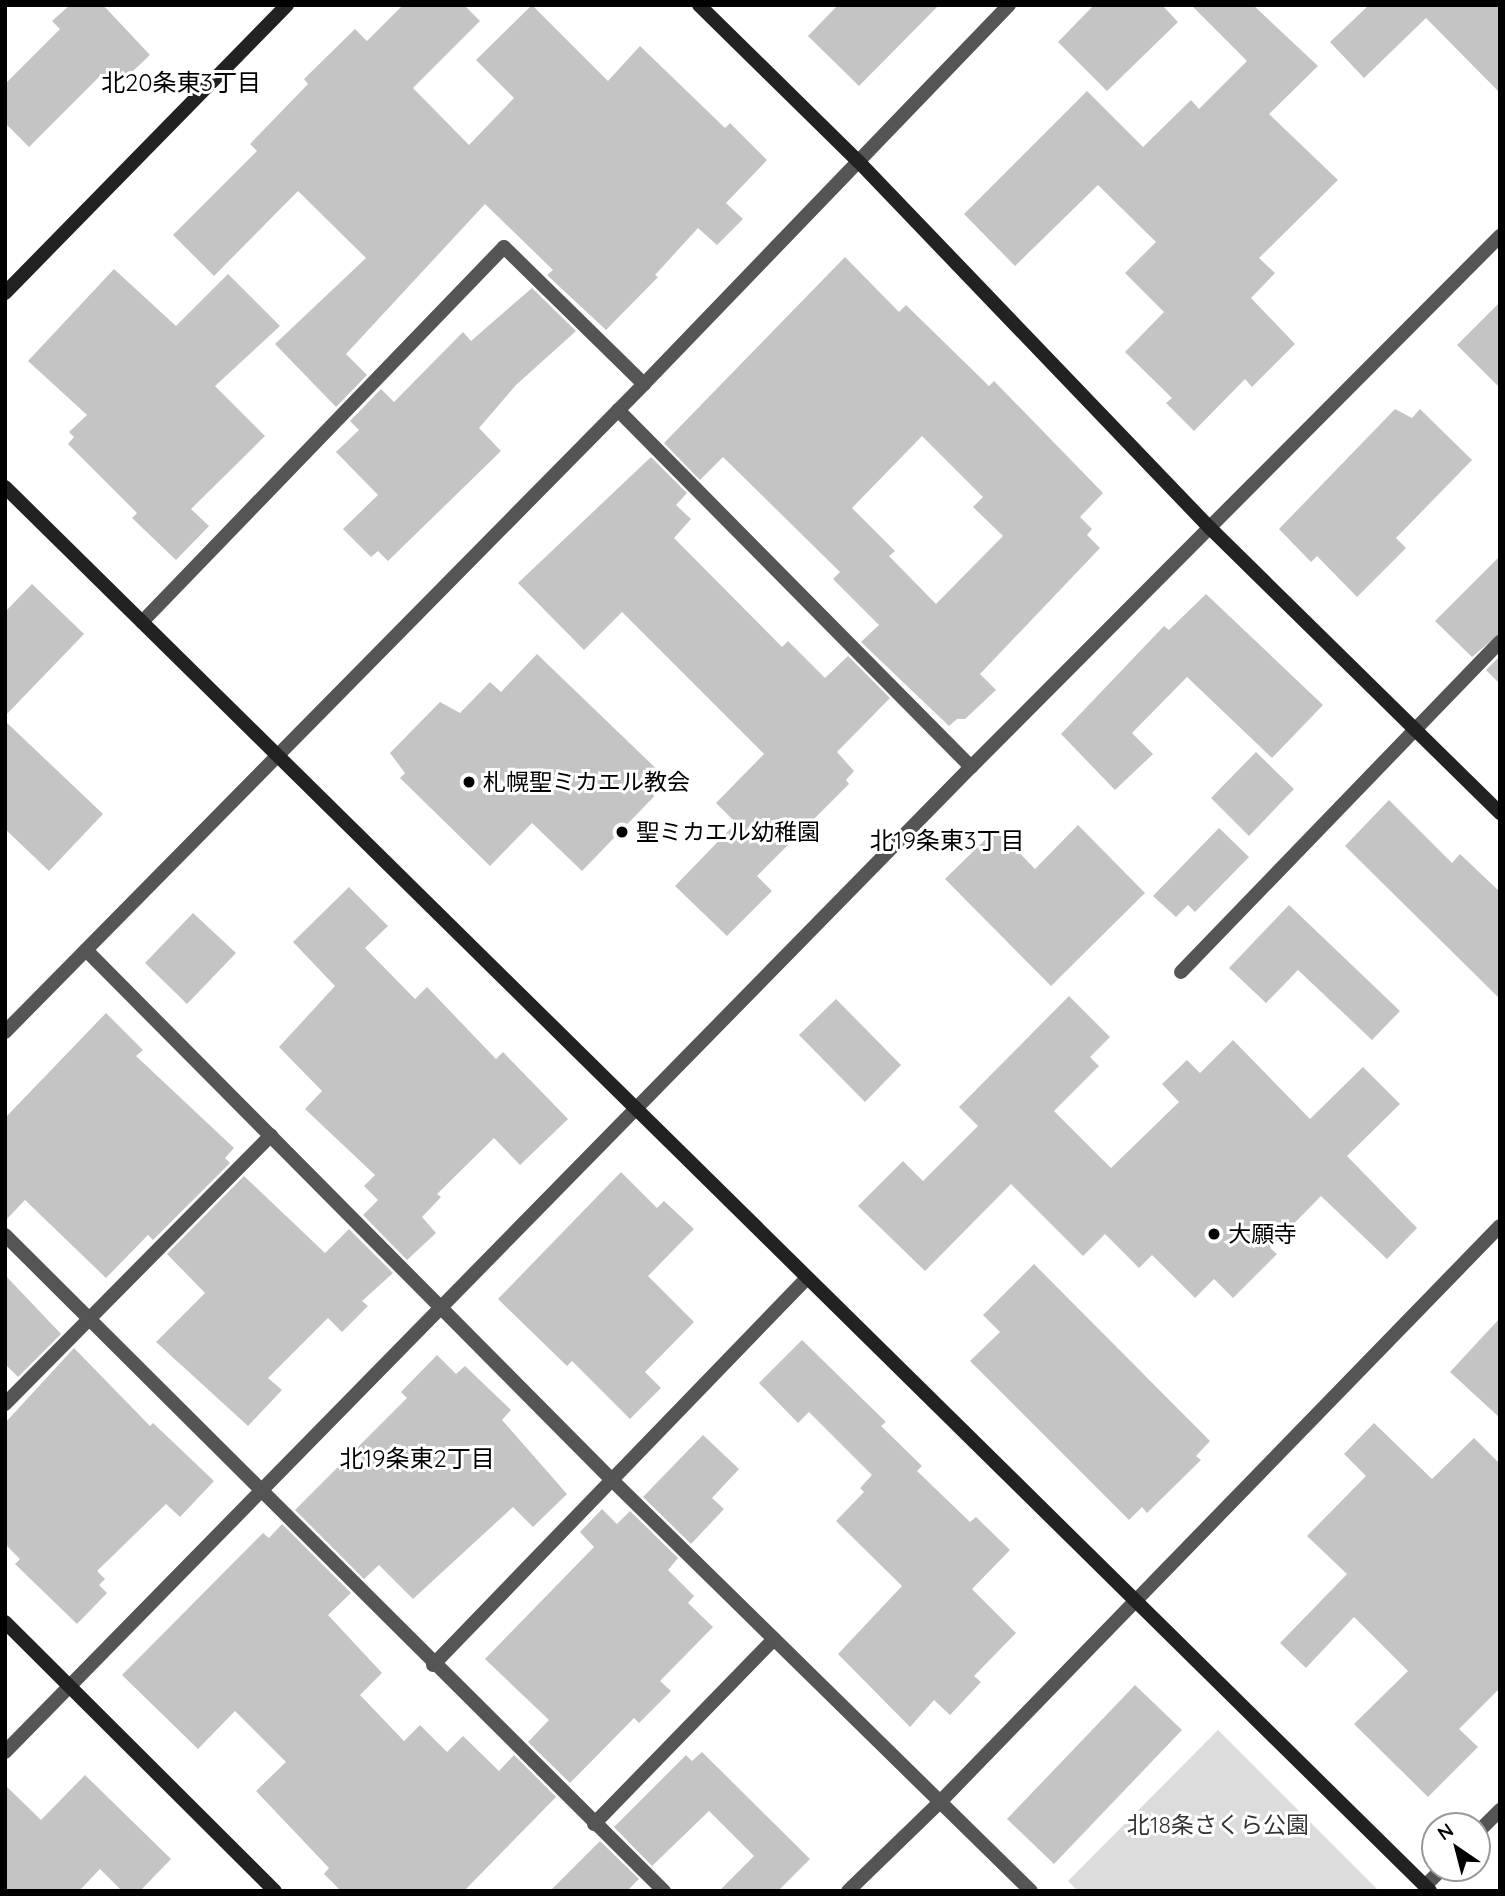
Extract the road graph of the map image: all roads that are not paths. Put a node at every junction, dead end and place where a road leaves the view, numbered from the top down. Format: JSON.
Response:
{"nodes":[{"id":1,"x":287,"y":5,"type":"edge"},
{"id":2,"x":699,"y":5,"type":"edge"},
{"id":3,"x":1009,"y":5,"type":"edge"},
{"id":4,"x":858,"y":161,"type":"junction"},
{"id":5,"x":1500,"y":236,"type":"edge"},
{"id":6,"x":5,"y":293,"type":"edge"},
{"id":7,"x":644,"y":384,"type":"junction"},
{"id":8,"x":618,"y":410,"type":"junction"},
{"id":9,"x":5,"y":486,"type":"edge"},
{"id":10,"x":1210,"y":528,"type":"junction"},
{"id":11,"x":142,"y":622,"type":"junction"},
{"id":12,"x":1500,"y":642,"type":"edge"},
{"id":13,"x":1416,"y":731,"type":"junction"},
{"id":14,"x":279,"y":754,"type":"junction"},
{"id":15,"x":971,"y":767,"type":"junction"},
{"id":16,"x":1500,"y":813,"type":"edge"},
{"id":17,"x":86,"y":950,"type":"junction"},
{"id":18,"x":1181,"y":972,"type":"dead end"},
{"id":19,"x":5,"y":1032,"type":"edge"},
{"id":20,"x":637,"y":1109,"type":"junction"},
{"id":21,"x":271,"y":1135,"type":"junction"},
{"id":22,"x":1500,"y":1226,"type":"edge"},
{"id":23,"x":5,"y":1235,"type":"edge"},
{"id":24,"x":806,"y":1279,"type":"junction"},
{"id":25,"x":444,"y":1308,"type":"junction"},
{"id":26,"x":89,"y":1317,"type":"junction"},
{"id":27,"x":5,"y":1404,"type":"edge"},
{"id":28,"x":612,"y":1480,"type":"junction"},
{"id":29,"x":264,"y":1489,"type":"junction"},
{"id":30,"x":1135,"y":1597,"type":"junction"},
{"id":31,"x":5,"y":1622,"type":"edge"},
{"id":32,"x":774,"y":1639,"type":"junction"},
{"id":33,"x":433,"y":1665,"type":"junction"},
{"id":34,"x":69,"y":1685,"type":"junction"},
{"id":35,"x":5,"y":1752,"type":"edge"},
{"id":36,"x":940,"y":1802,"type":"junction"},
{"id":37,"x":594,"y":1824,"type":"junction"},
{"id":38,"x":1427,"y":1888,"type":"edge"},
{"id":39,"x":275,"y":1891,"type":"edge"},
{"id":40,"x":664,"y":1891,"type":"edge"},
{"id":41,"x":848,"y":1891,"type":"edge"},
{"id":42,"x":1031,"y":1891,"type":"edge"}],
"edges":[{"from":1,"to":6,"type":"street"},
{"from":2,"to":4,"type":"street"},
{"from":3,"to":4,"type":"street"},
{"from":4,"to":7,"type":"street"},
{"from":4,"to":10,"type":"street"},
{"from":5,"to":10,"type":"street"},
{"from":7,"to":8,"type":"street"},
{"from":7,"to":11,"type":"street"},
{"from":8,"to":14,"type":"street"},
{"from":8,"to":15,"type":"street"},
{"from":9,"to":11,"type":"street"},
{"from":10,"to":13,"type":"street"},
{"from":10,"to":15,"type":"street"},
{"from":11,"to":14,"type":"street"},
{"from":12,"to":13,"type":"street"},
{"from":13,"to":16,"type":"street"},
{"from":13,"to":18,"type":"street"},
{"from":14,"to":17,"type":"street"},
{"from":14,"to":20,"type":"street"},
{"from":15,"to":20,"type":"street"},
{"from":17,"to":19,"type":"street"},
{"from":17,"to":21,"type":"street"},
{"from":20,"to":24,"type":"street"},
{"from":20,"to":25,"type":"street"},
{"from":21,"to":25,"type":"street"},
{"from":21,"to":26,"type":"street"},
{"from":22,"to":30,"type":"street"},
{"from":23,"to":26,"type":"street"},
{"from":24,"to":28,"type":"street"},
{"from":24,"to":30,"type":"street"},
{"from":25,"to":28,"type":"street"},
{"from":25,"to":29,"type":"street"},
{"from":26,"to":27,"type":"street"},
{"from":26,"to":29,"type":"street"},
{"from":28,"to":32,"type":"street"},
{"from":28,"to":33,"type":"street"},
{"from":29,"to":33,"type":"street"},
{"from":29,"to":34,"type":"street"},
{"from":30,"to":36,"type":"street"},
{"from":30,"to":38,"type":"street"},
{"from":31,"to":34,"type":"street"},
{"from":32,"to":36,"type":"street"},
{"from":32,"to":37,"type":"street"},
{"from":33,"to":37,"type":"street"},
{"from":34,"to":35,"type":"street"},
{"from":34,"to":39,"type":"street"},
{"from":36,"to":41,"type":"street"},
{"from":36,"to":42,"type":"street"},
{"from":37,"to":40,"type":"street"}]}
